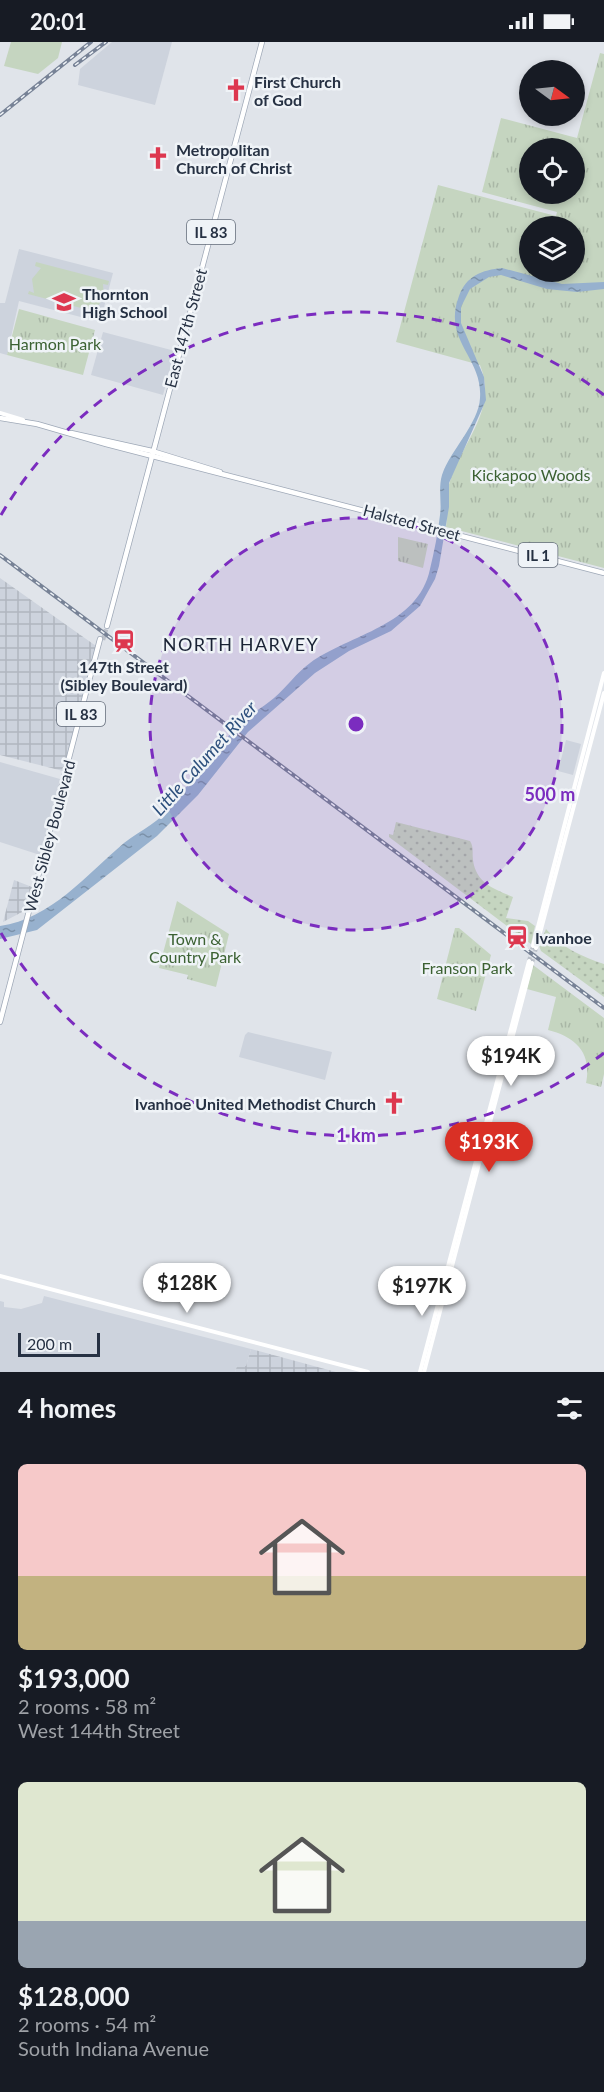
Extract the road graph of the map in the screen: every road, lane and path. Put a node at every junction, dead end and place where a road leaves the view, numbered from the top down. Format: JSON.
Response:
{"nodes":[{"id":1,"x":262,"y":42,"type":"edge"},
{"id":2,"x":0,"y":413,"type":"edge"},
{"id":3,"x":0,"y":418,"type":"edge"},
{"id":4,"x":24,"y":420,"type":"junction"},
{"id":5,"x":152,"y":454,"type":"junction"},
{"id":6,"x":604,"y":573,"type":"edge"},
{"id":7,"x":106,"y":625,"type":"tunnel mouth"},
{"id":8,"x":102,"y":640,"type":"tunnel mouth"},
{"id":9,"x":604,"y":673,"type":"edge"},
{"id":10,"x":604,"y":693,"type":"edge"},
{"id":11,"x":530,"y":962,"type":"tunnel mouth"},
{"id":12,"x":0,"y":1022,"type":"edge"},
{"id":13,"x":461,"y":1225,"type":"junction"},
{"id":14,"x":0,"y":1276,"type":"edge"},
{"id":15,"x":368,"y":1372,"type":"edge"},
{"id":16,"x":420,"y":1372,"type":"edge"},
{"id":17,"x":424,"y":1372,"type":"edge"}],
"edges":[{"from":1,"to":5,"type":"main road","name":"East 147th Street","number":"IL 83"},
{"from":2,"to":4,"type":"street"},
{"from":3,"to":4,"type":"main road","name":"Halsted Street","number":"IL 1"},
{"from":4,"to":5,"type":"main road","name":"Halsted Street","number":"IL 1"},
{"from":5,"to":6,"type":"main road","name":"Halsted Street","number":"IL 1"},
{"from":5,"to":7,"type":"main road","name":"East 147th Street","number":"IL 83"},
{"from":8,"to":12,"type":"main road","name":"West Sibley Boulevard","number":"IL 83"},
{"from":9,"to":10,"type":"street"},
{"from":11,"to":13,"type":"street"},
{"from":13,"to":16,"type":"street"},
{"from":13,"to":17,"type":"street"},
{"from":14,"to":15,"type":"street"}]}
